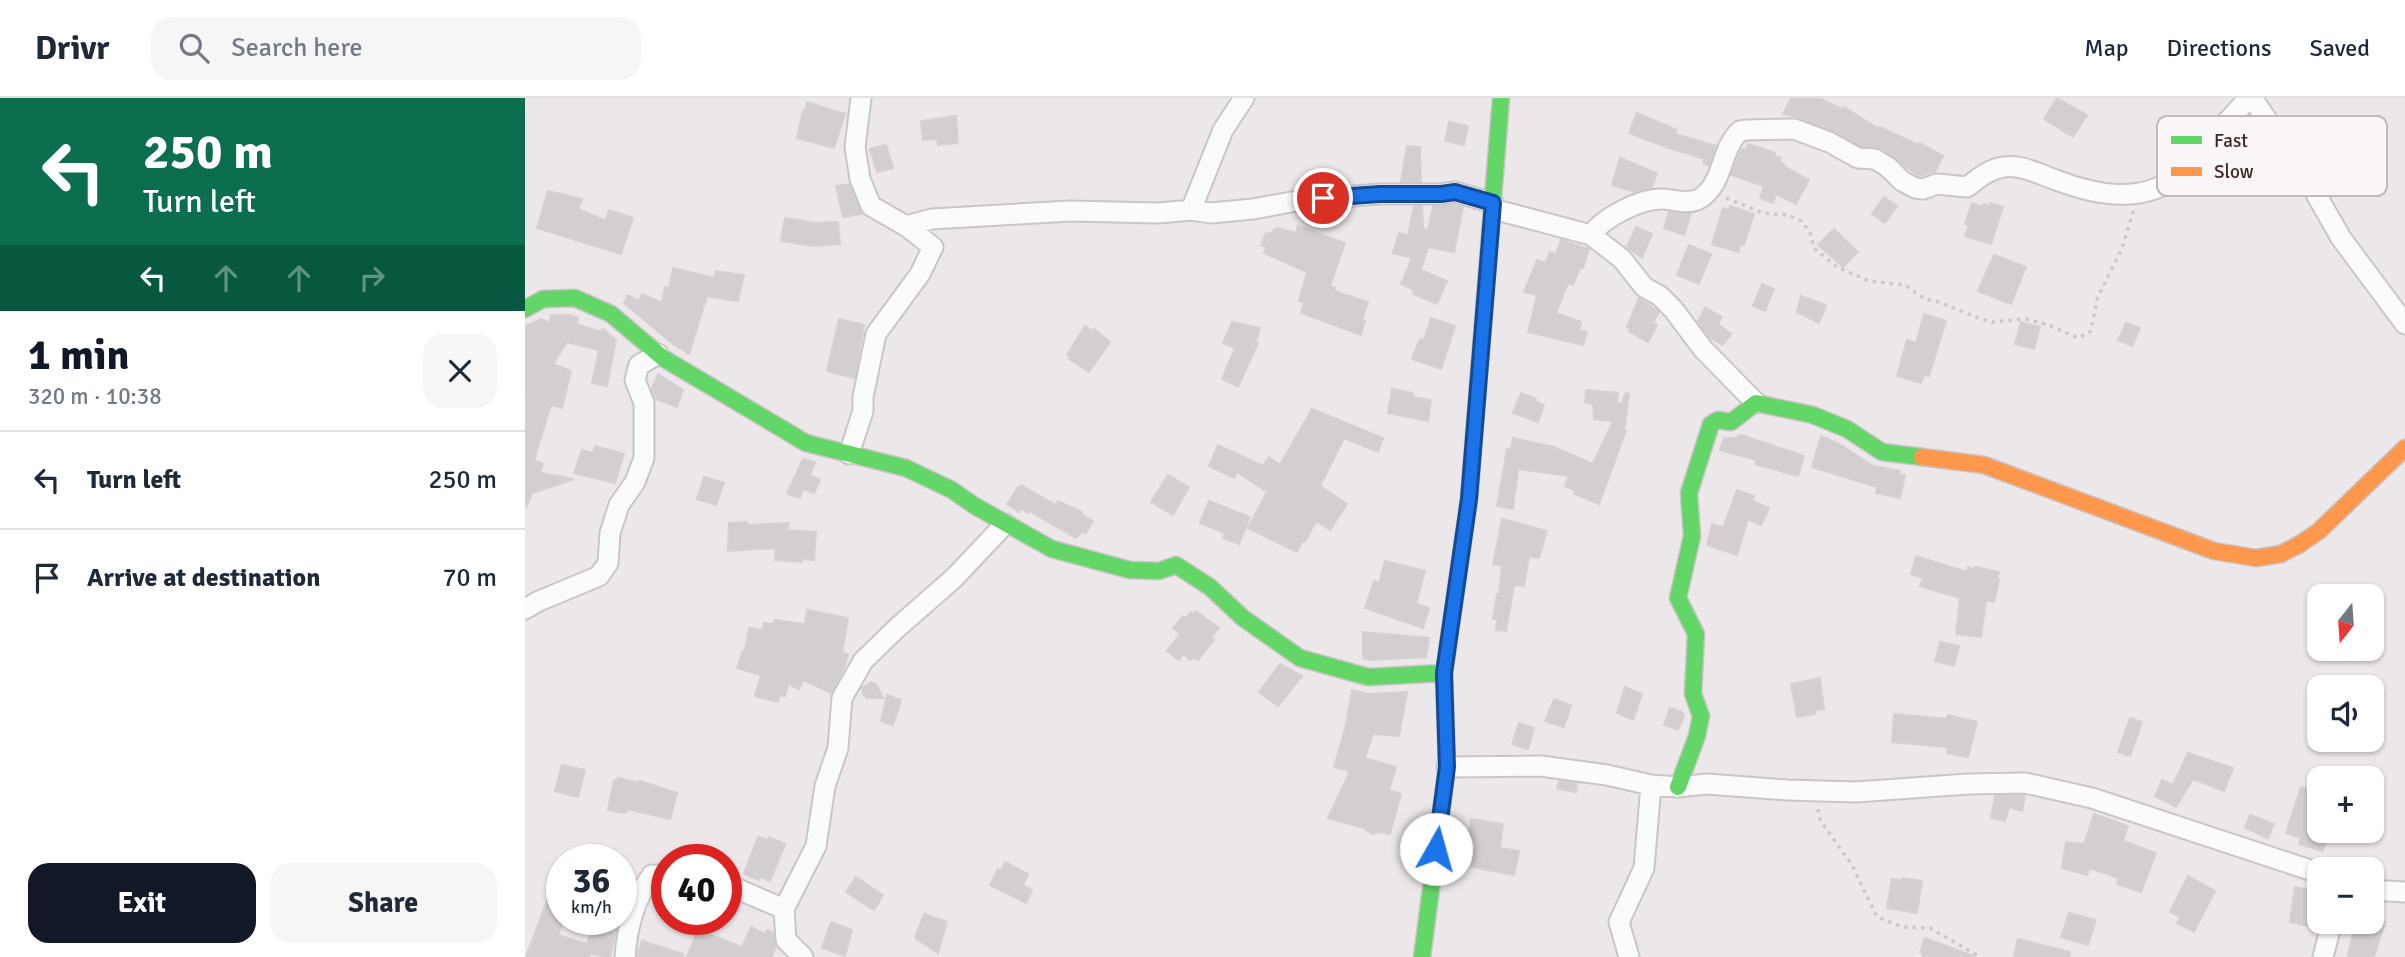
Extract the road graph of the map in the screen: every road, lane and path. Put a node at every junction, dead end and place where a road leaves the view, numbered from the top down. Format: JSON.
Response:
{"nodes":[{"id":1,"x":861,"y":98,"type":"edge"},
{"id":2,"x":1244,"y":98,"type":"edge"},
{"id":3,"x":1501,"y":98,"type":"edge"},
{"id":4,"x":2250,"y":98,"type":"edge"},
{"id":5,"x":2233,"y":116,"type":"edge"},
{"id":6,"x":2263,"y":116,"type":"edge"},
{"id":7,"x":2157,"y":189,"type":"edge"},
{"id":8,"x":1704,"y":195,"type":"junction"},
{"id":9,"x":2139,"y":195,"type":"junction"},
{"id":10,"x":2317,"y":196,"type":"edge"},
{"id":11,"x":1493,"y":206,"type":"junction"},
{"id":12,"x":1191,"y":210,"type":"junction"},
{"id":13,"x":906,"y":226,"type":"junction"},
{"id":14,"x":1591,"y":235,"type":"junction"},
{"id":15,"x":525,"y":309,"type":"edge"},
{"id":16,"x":2405,"y":324,"type":"edge"},
{"id":17,"x":658,"y":354,"type":"junction"},
{"id":18,"x":1756,"y":403,"type":"junction"},
{"id":19,"x":2405,"y":448,"type":"edge"},
{"id":20,"x":849,"y":454,"type":"junction"},
{"id":21,"x":1005,"y":524,"type":"junction"},
{"id":22,"x":525,"y":609,"type":"edge"},
{"id":23,"x":1444,"y":673,"type":"junction"},
{"id":24,"x":1447,"y":767,"type":"junction"},
{"id":25,"x":1651,"y":785,"type":"junction"},
{"id":26,"x":1678,"y":787,"type":"junction"},
{"id":27,"x":1817,"y":791,"type":"junction"},
{"id":28,"x":2307,"y":869,"type":"edge"},
{"id":29,"x":651,"y":876,"type":"edge"},
{"id":30,"x":742,"y":891,"type":"edge"},
{"id":31,"x":2384,"y":891,"type":"edge"},
{"id":32,"x":2405,"y":892,"type":"edge"},
{"id":33,"x":784,"y":909,"type":"junction"},
{"id":34,"x":2329,"y":934,"type":"edge"},
{"id":35,"x":625,"y":957,"type":"edge"},
{"id":36,"x":803,"y":957,"type":"edge"},
{"id":37,"x":1422,"y":957,"type":"edge"},
{"id":38,"x":1629,"y":957,"type":"edge"},
{"id":39,"x":1980,"y":957,"type":"edge"},
{"id":40,"x":2323,"y":957,"type":"edge"}],
"edges":[{"from":1,"to":13,"type":"street"},
{"from":2,"to":12,"type":"street"},
{"from":3,"to":11,"type":"street"},
{"from":4,"to":5,"type":"street"},
{"from":4,"to":6,"type":"street"},
{"from":7,"to":9,"type":"street"},
{"from":8,"to":9,"type":"street"},
{"from":8,"to":9,"type":"path"},
{"from":8,"to":14,"type":"street"},
{"from":10,"to":16,"type":"street"},
{"from":11,"to":12,"type":"street"},
{"from":11,"to":14,"type":"street"},
{"from":11,"to":23,"type":"street"},
{"from":12,"to":13,"type":"street"},
{"from":13,"to":20,"type":"street"},
{"from":14,"to":18,"type":"street"},
{"from":15,"to":17,"type":"street"},
{"from":17,"to":20,"type":"street"},
{"from":17,"to":22,"type":"street"},
{"from":18,"to":19,"type":"street"},
{"from":18,"to":26,"type":"street"},
{"from":20,"to":21,"type":"street"},
{"from":21,"to":23,"type":"street"},
{"from":21,"to":33,"type":"street"},
{"from":23,"to":24,"type":"street"},
{"from":24,"to":25,"type":"street"},
{"from":24,"to":37,"type":"street"},
{"from":25,"to":26,"type":"street"},
{"from":25,"to":38,"type":"street"},
{"from":26,"to":27,"type":"street"},
{"from":27,"to":28,"type":"street"},
{"from":27,"to":39,"type":"path"},
{"from":29,"to":35,"type":"street"},
{"from":30,"to":33,"type":"street"},
{"from":31,"to":32,"type":"street"},
{"from":33,"to":36,"type":"street"},
{"from":34,"to":40,"type":"street"}]}
